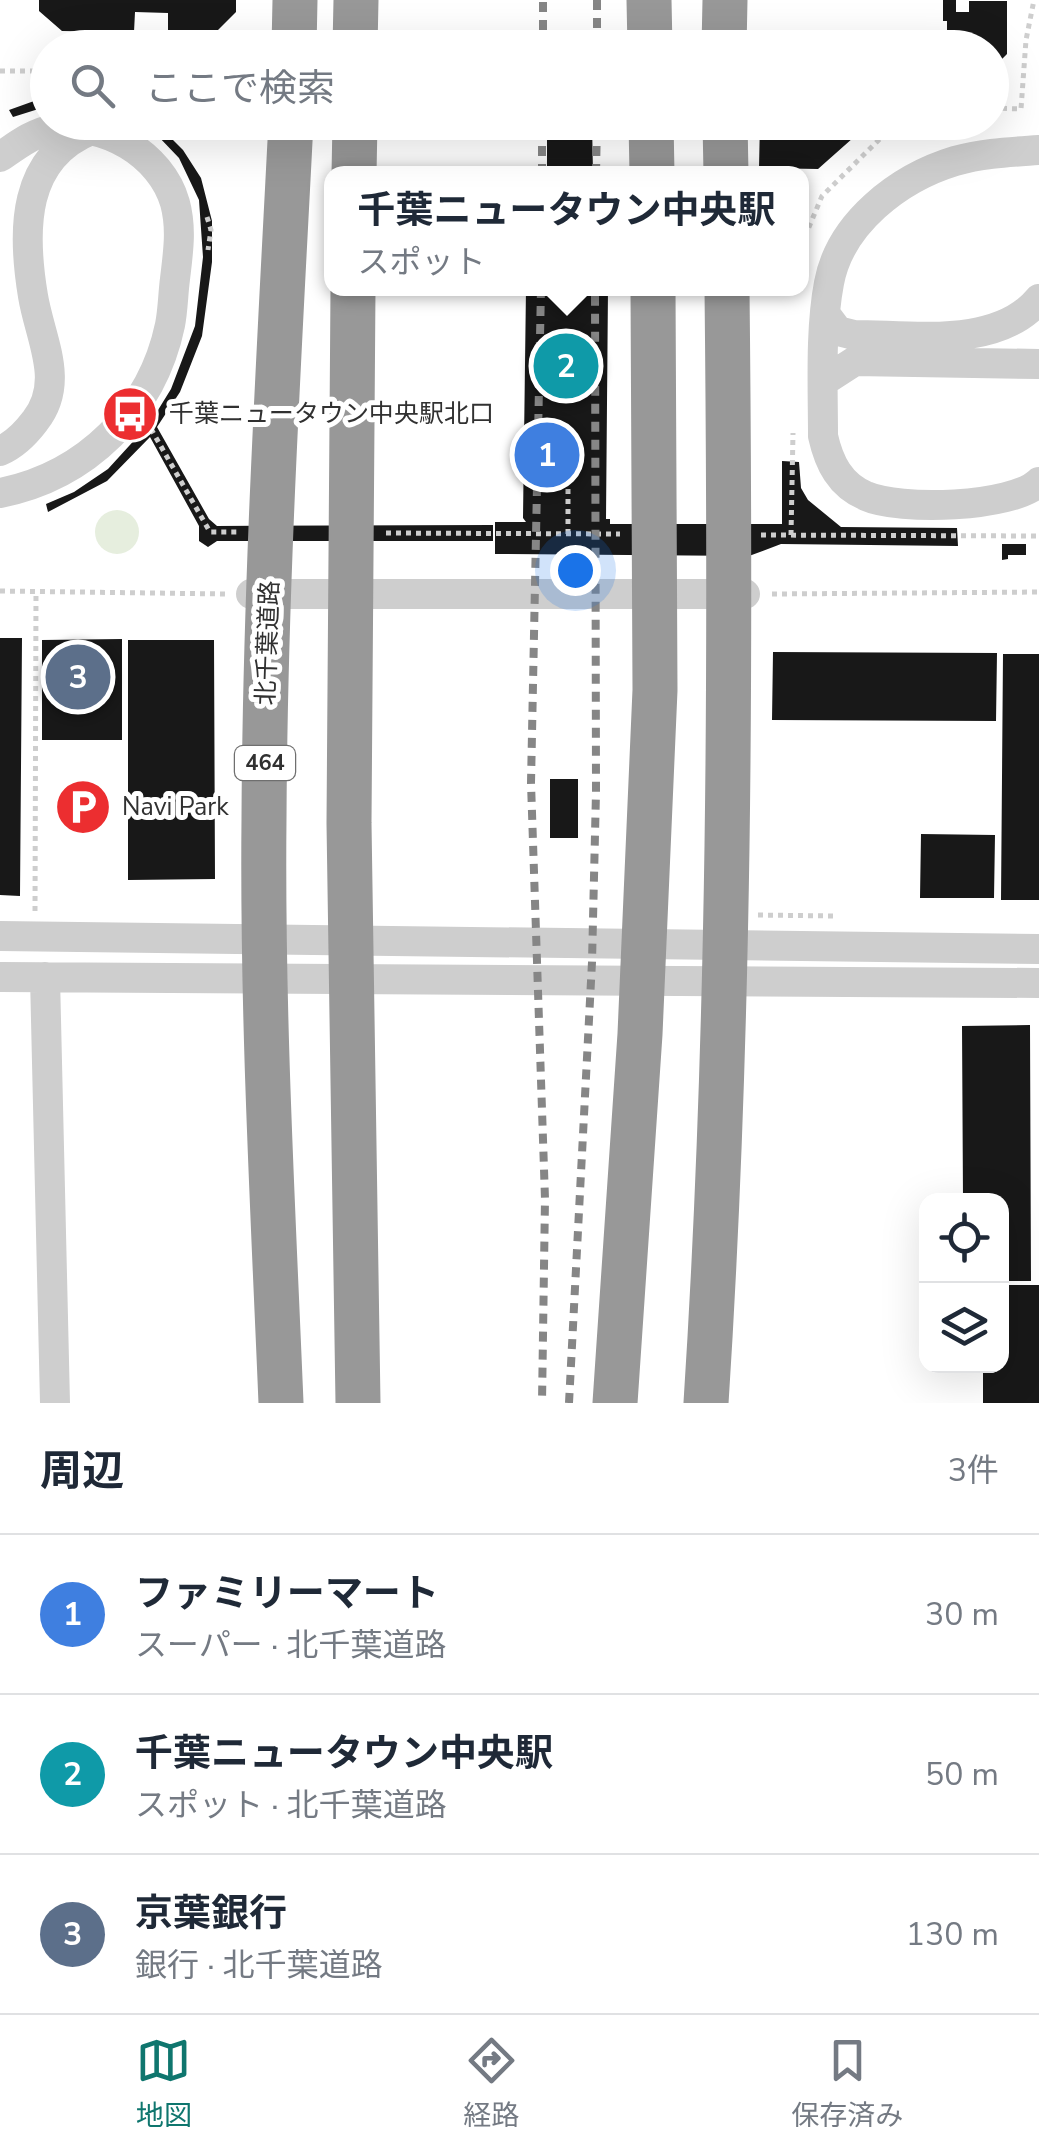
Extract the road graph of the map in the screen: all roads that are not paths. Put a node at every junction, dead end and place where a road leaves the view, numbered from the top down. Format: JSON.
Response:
{"nodes":[{"id":1,"x":294,"y":0,"type":"edge"},
{"id":2,"x":356,"y":0,"type":"edge"},
{"id":3,"x":650,"y":0,"type":"edge"},
{"id":4,"x":725,"y":0,"type":"edge"},
{"id":5,"x":294,"y":30,"type":"edge"},
{"id":6,"x":356,"y":30,"type":"edge"},
{"id":7,"x":650,"y":30,"type":"edge"},
{"id":8,"x":724,"y":30,"type":"edge"},
{"id":9,"x":30,"y":138,"type":"edge"},
{"id":10,"x":66,"y":140,"type":"edge"},
{"id":11,"x":121,"y":140,"type":"edge"},
{"id":12,"x":289,"y":140,"type":"edge"},
{"id":13,"x":355,"y":140,"type":"edge"},
{"id":14,"x":651,"y":140,"type":"edge"},
{"id":15,"x":725,"y":140,"type":"edge"},
{"id":16,"x":1039,"y":150,"type":"edge"},
{"id":17,"x":995,"y":153,"type":"junction"},
{"id":18,"x":0,"y":157,"type":"edge"},
{"id":19,"x":354,"y":166,"type":"edge"},
{"id":20,"x":652,"y":166,"type":"edge"},
{"id":21,"x":726,"y":166,"type":"edge"},
{"id":22,"x":1039,"y":171,"type":"edge"},
{"id":23,"x":353,"y":296,"type":"edge"},
{"id":24,"x":653,"y":296,"type":"edge"},
{"id":25,"x":727,"y":296,"type":"edge"},
{"id":26,"x":1039,"y":298,"type":"edge"},
{"id":27,"x":826,"y":316,"type":"junction"},
{"id":28,"x":1039,"y":364,"type":"edge"},
{"id":29,"x":824,"y":380,"type":"junction"},
{"id":30,"x":0,"y":450,"type":"edge"},
{"id":31,"x":1039,"y":482,"type":"edge"},
{"id":32,"x":0,"y":492,"type":"edge"},
{"id":33,"x":248,"y":594,"type":"road end"},
{"id":34,"x":749,"y":594,"type":"road end"},
{"id":35,"x":0,"y":936,"type":"edge"},
{"id":36,"x":1039,"y":949,"type":"edge"},
{"id":37,"x":0,"y":976,"type":"edge"},
{"id":38,"x":45,"y":977,"type":"junction"},
{"id":39,"x":1039,"y":983,"type":"edge"},
{"id":40,"x":54,"y":1403,"type":"edge"},
{"id":41,"x":281,"y":1403,"type":"edge"},
{"id":42,"x":358,"y":1403,"type":"edge"},
{"id":43,"x":614,"y":1403,"type":"edge"},
{"id":44,"x":706,"y":1403,"type":"edge"}],
"edges":[{"from":1,"to":5,"type":"highway"},
{"from":2,"to":6,"type":"highway"},
{"from":3,"to":7,"type":"highway"},
{"from":4,"to":8,"type":"highway"},
{"from":9,"to":18,"type":"street"},
{"from":10,"to":30,"type":"street"},
{"from":11,"to":32,"type":"street"},
{"from":12,"to":41,"type":"highway","name":"北千葉道路","number":"464"},
{"from":13,"to":19,"type":"highway"},
{"from":14,"to":20,"type":"highway"},
{"from":15,"to":21,"type":"highway"},
{"from":16,"to":17,"type":"street"},
{"from":17,"to":22,"type":"street"},
{"from":17,"to":27,"type":"street"},
{"from":23,"to":42,"type":"highway"},
{"from":24,"to":43,"type":"highway"},
{"from":25,"to":44,"type":"highway"},
{"from":26,"to":27,"type":"street"},
{"from":27,"to":29,"type":"street"},
{"from":28,"to":29,"type":"street"},
{"from":29,"to":31,"type":"street"},
{"from":33,"to":34,"type":"street"},
{"from":35,"to":36,"type":"street"},
{"from":37,"to":38,"type":"street"},
{"from":38,"to":39,"type":"street"},
{"from":38,"to":40,"type":"street"}]}
